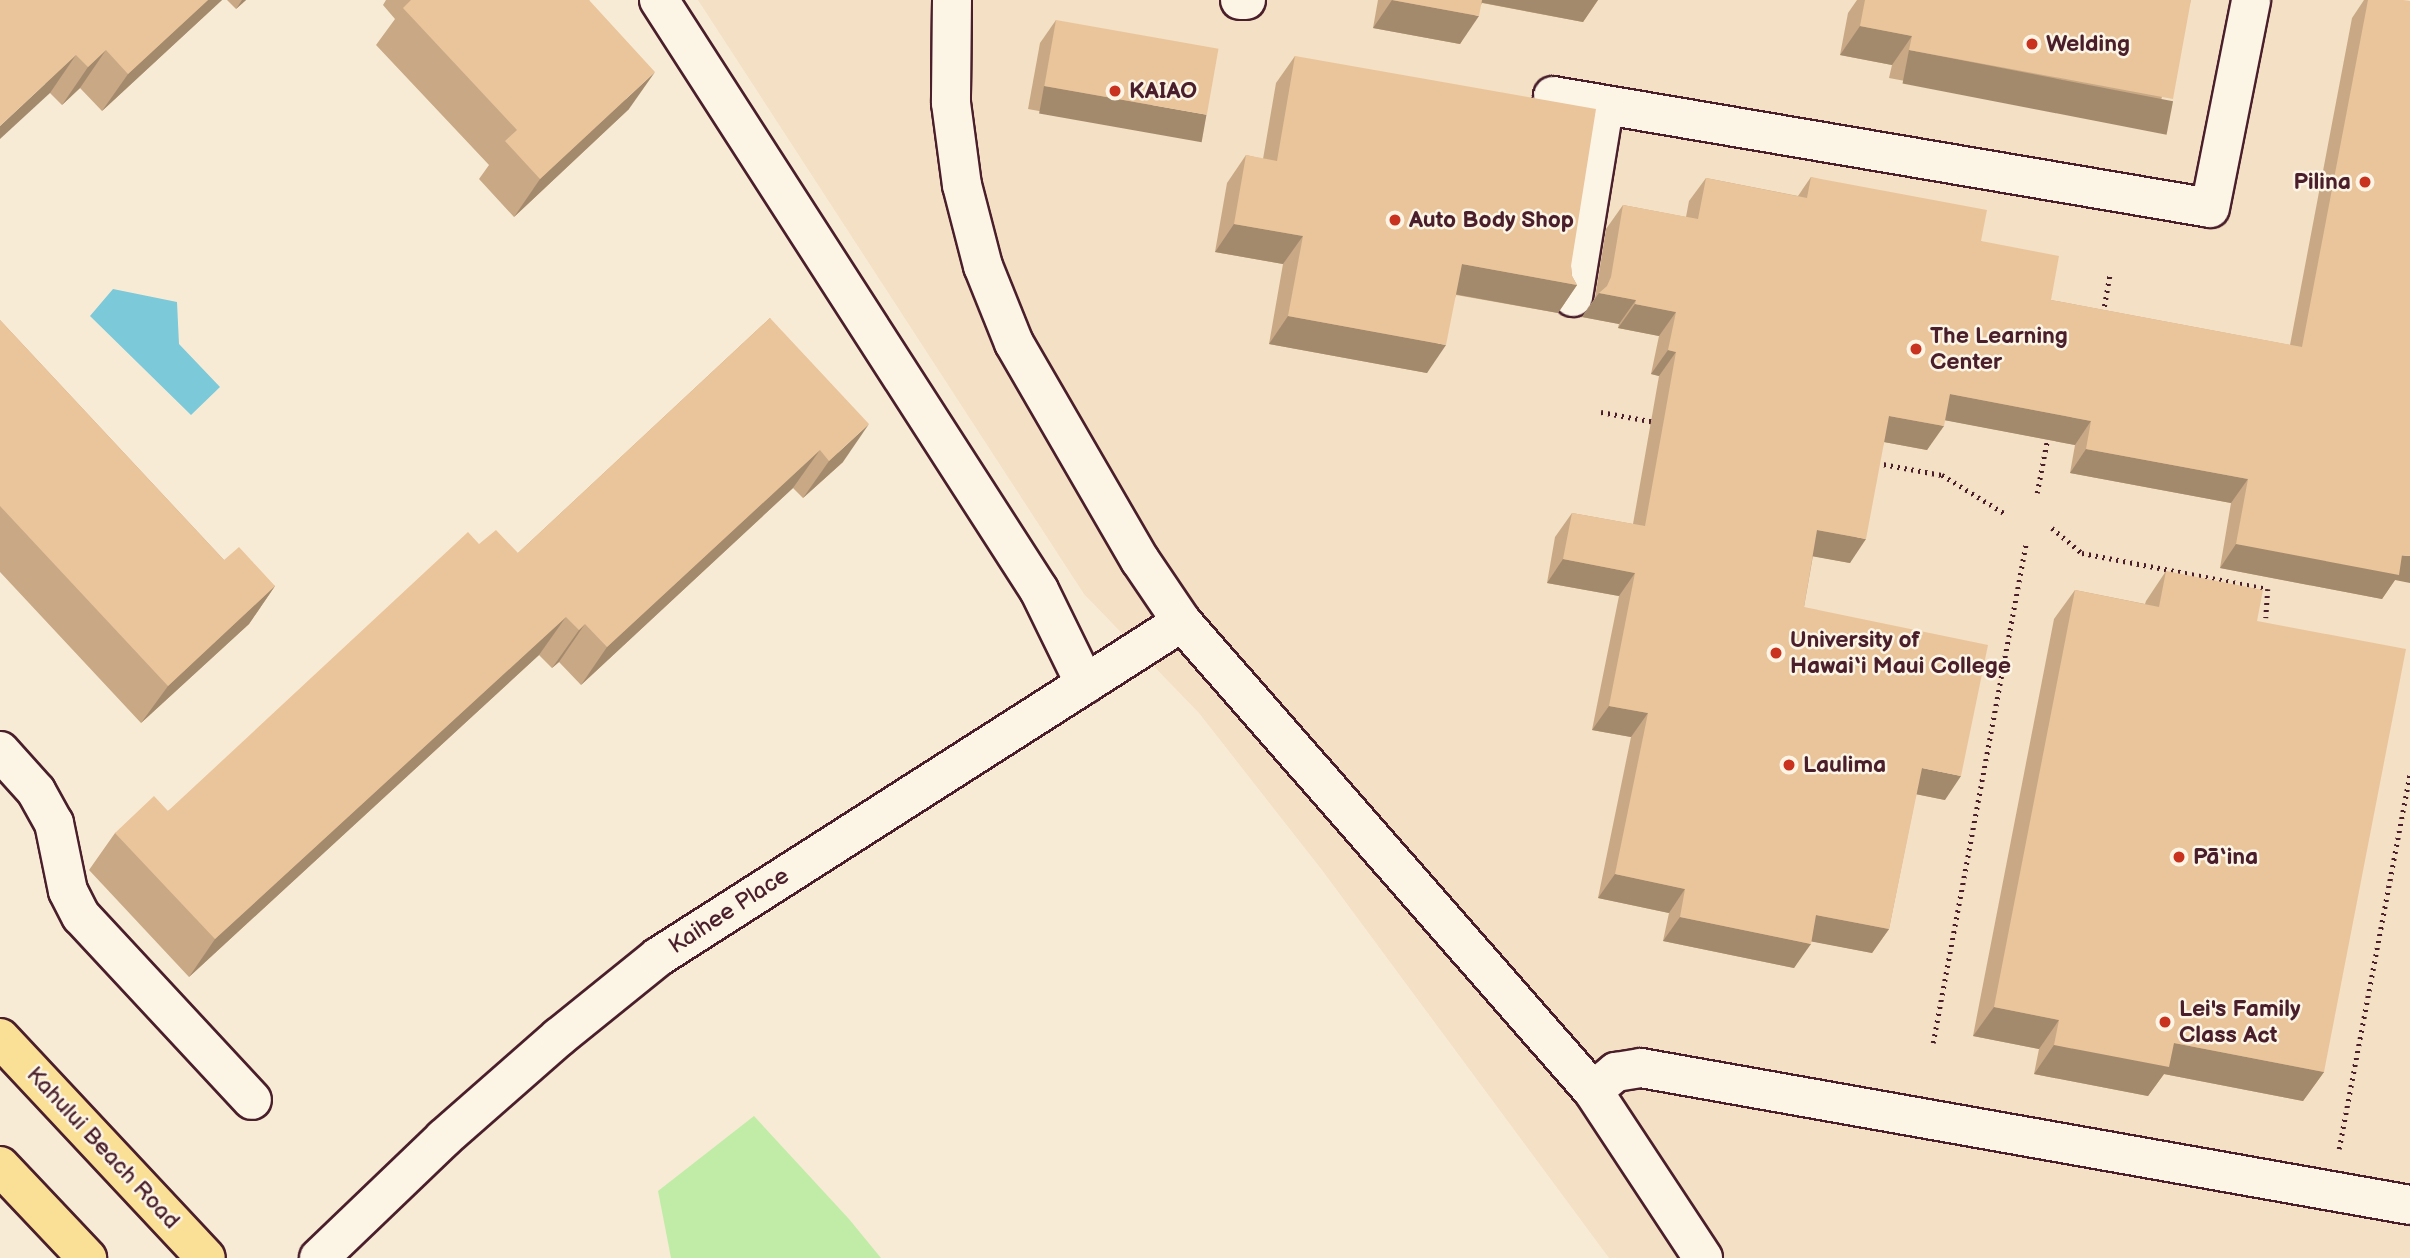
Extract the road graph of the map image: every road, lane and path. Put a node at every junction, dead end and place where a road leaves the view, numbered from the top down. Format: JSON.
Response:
{"nodes":[{"id":1,"x":659,"y":0,"type":"edge"},
{"id":2,"x":952,"y":0,"type":"edge"},
{"id":3,"x":1240,"y":0,"type":"edge"},
{"id":4,"x":1246,"y":0,"type":"edge"},
{"id":5,"x":2251,"y":0,"type":"edge"},
{"id":6,"x":1553,"y":96,"type":"dead end"},
{"id":7,"x":1604,"y":107,"type":"junction"},
{"id":8,"x":2110,"y":275,"type":"dead end"},
{"id":9,"x":1573,"y":297,"type":"edge"},
{"id":10,"x":2092,"y":317,"type":"edge"},
{"id":11,"x":1601,"y":412,"type":"dead end"},
{"id":12,"x":1668,"y":425,"type":"edge"},
{"id":13,"x":2050,"y":429,"type":"edge"},
{"id":14,"x":1865,"y":461,"type":"edge"},
{"id":15,"x":2037,"y":493,"type":"dead end"},
{"id":16,"x":2004,"y":513,"type":"dead end"},
{"id":17,"x":2052,"y":528,"type":"dead end"},
{"id":18,"x":2026,"y":543,"type":"dead end"},
{"id":19,"x":2266,"y":618,"type":"dead end"},
{"id":20,"x":1182,"y":622,"type":"junction"},
{"id":21,"x":1973,"y":662,"type":"edge"},
{"id":22,"x":2001,"y":667,"type":"junction"},
{"id":23,"x":1085,"y":684,"type":"junction"},
{"id":24,"x":0,"y":751,"type":"edge"},
{"id":25,"x":2410,"y":772,"type":"edge"},
{"id":26,"x":0,"y":1038,"type":"edge"},
{"id":27,"x":1933,"y":1043,"type":"dead end"},
{"id":28,"x":1592,"y":1091,"type":"junction"},
{"id":29,"x":252,"y":1100,"type":"dead end"},
{"id":30,"x":0,"y":1166,"type":"edge"},
{"id":31,"x":2333,"y":1191,"type":"junction"},
{"id":32,"x":2410,"y":1205,"type":"edge"},
{"id":33,"x":87,"y":1258,"type":"edge"},
{"id":34,"x":206,"y":1258,"type":"edge"},
{"id":35,"x":319,"y":1258,"type":"edge"},
{"id":36,"x":1703,"y":1258,"type":"edge"}],
"edges":[{"from":1,"to":23,"type":"lane"},
{"from":2,"to":20,"type":"lane"},
{"from":3,"to":4,"type":"lane"},
{"from":5,"to":7,"type":"lane"},
{"from":6,"to":7,"type":"lane"},
{"from":7,"to":9,"type":"lane"},
{"from":8,"to":10,"type":"path"},
{"from":11,"to":12,"type":"path"},
{"from":13,"to":15,"type":"path"},
{"from":14,"to":16,"type":"path"},
{"from":17,"to":19,"type":"path"},
{"from":18,"to":22,"type":"path"},
{"from":20,"to":23,"type":"lane","name":"Kaihee Place"},
{"from":20,"to":28,"type":"lane"},
{"from":21,"to":22,"type":"path"},
{"from":22,"to":27,"type":"path"},
{"from":23,"to":35,"type":"lane","name":"Kaihee Place"},
{"from":24,"to":29,"type":"lane"},
{"from":25,"to":31,"type":"path"},
{"from":26,"to":34,"type":"main road","name":"Kahului Beach Road"},
{"from":28,"to":31,"type":"lane"},
{"from":28,"to":36,"type":"lane"},
{"from":30,"to":33,"type":"main road"},
{"from":31,"to":32,"type":"lane"}]}
